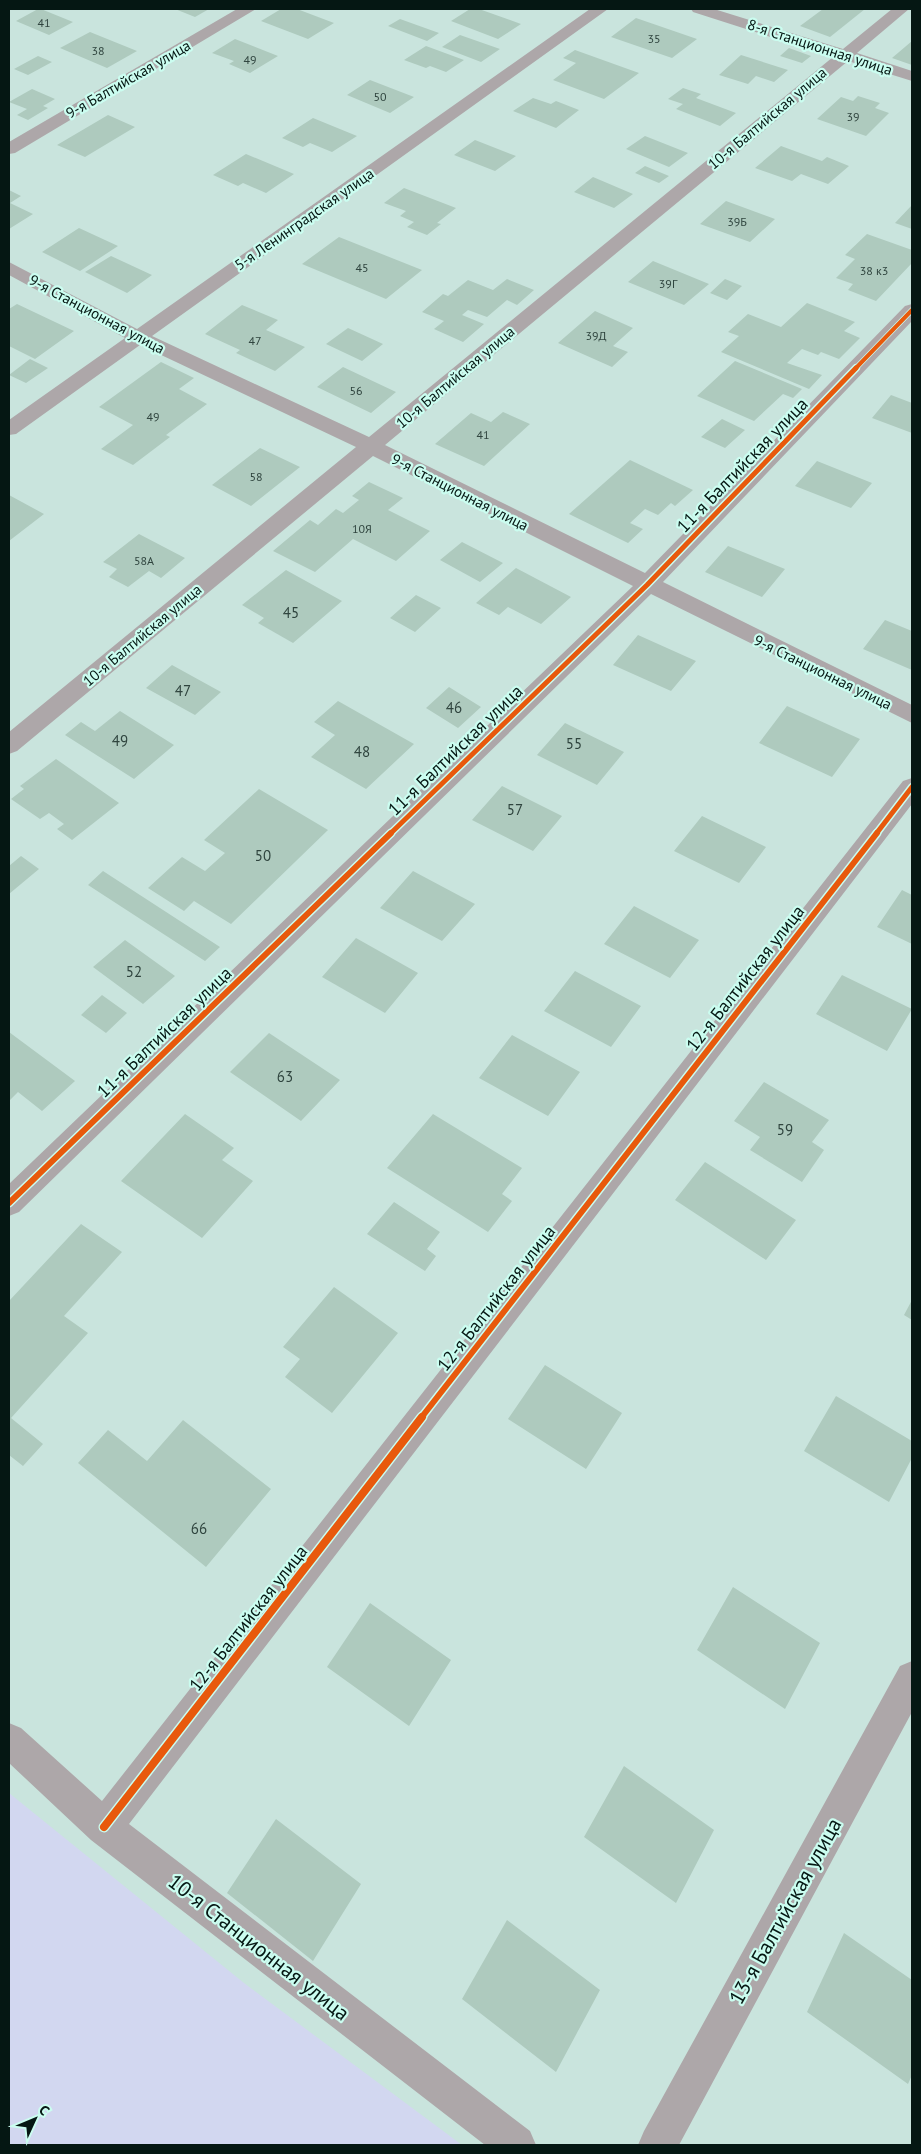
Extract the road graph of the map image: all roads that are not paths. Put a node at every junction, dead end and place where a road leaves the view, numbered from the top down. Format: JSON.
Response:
{"nodes":[{"id":1,"x":248,"y":9,"type":"edge"},
{"id":2,"x":600,"y":9,"type":"edge"},
{"id":3,"x":699,"y":9,"type":"edge"},
{"id":4,"x":901,"y":9,"type":"edge"},
{"id":5,"x":845,"y":54,"type":"junction"},
{"id":6,"x":912,"y":76,"type":"edge"},
{"id":7,"x":9,"y":149,"type":"edge"},
{"id":8,"x":9,"y":268,"type":"edge"},
{"id":9,"x":912,"y":310,"type":"edge"},
{"id":10,"x":138,"y":337,"type":"junction"},
{"id":11,"x":9,"y":429,"type":"edge"},
{"id":12,"x":370,"y":446,"type":"junction"},
{"id":13,"x":647,"y":585,"type":"junction"},
{"id":14,"x":912,"y":715,"type":"edge"},
{"id":15,"x":9,"y":745,"type":"edge"},
{"id":16,"x":912,"y":787,"type":"edge"},
{"id":17,"x":9,"y":1203,"type":"edge"},
{"id":18,"x":912,"y":1678,"type":"edge"},
{"id":19,"x":9,"y":1740,"type":"edge"},
{"id":20,"x":104,"y":1827,"type":"junction"},
{"id":21,"x":516,"y":2145,"type":"edge"},
{"id":22,"x":658,"y":2145,"type":"edge"}],
"edges":[{"from":1,"to":7,"type":"street","name":"9-я Балтийская улица"},
{"from":2,"to":10,"type":"street","name":"5-я Ленинградская улица"},
{"from":3,"to":5,"type":"street","name":"8-я Станционная улица"},
{"from":4,"to":5,"type":"street","name":"10-я Балтийская улица"},
{"from":5,"to":6,"type":"street","name":"8-я Станционная улица"},
{"from":5,"to":12,"type":"street","name":"10-я Балтийская улица"},
{"from":8,"to":10,"type":"street","name":"9-я Станционная улица"},
{"from":9,"to":13,"type":"street","name":"11-я Балтийская улица"},
{"from":10,"to":11,"type":"street","name":"5-я Ленинградская улица"},
{"from":10,"to":12,"type":"street","name":"9-я Станционная улица"},
{"from":12,"to":13,"type":"street","name":"9-я Станционная улица"},
{"from":12,"to":15,"type":"street","name":"10-я Балтийская улица"},
{"from":13,"to":14,"type":"street","name":"9-я Станционная улица"},
{"from":13,"to":17,"type":"street","name":"11-я Балтийская улица"},
{"from":16,"to":20,"type":"street","name":"12-я Балтийская улица"},
{"from":18,"to":22,"type":"street","name":"13-я Балтийская улица"},
{"from":19,"to":20,"type":"street","name":"10-я Станционная улица"},
{"from":20,"to":21,"type":"street","name":"10-я Станционная улица"}]}
